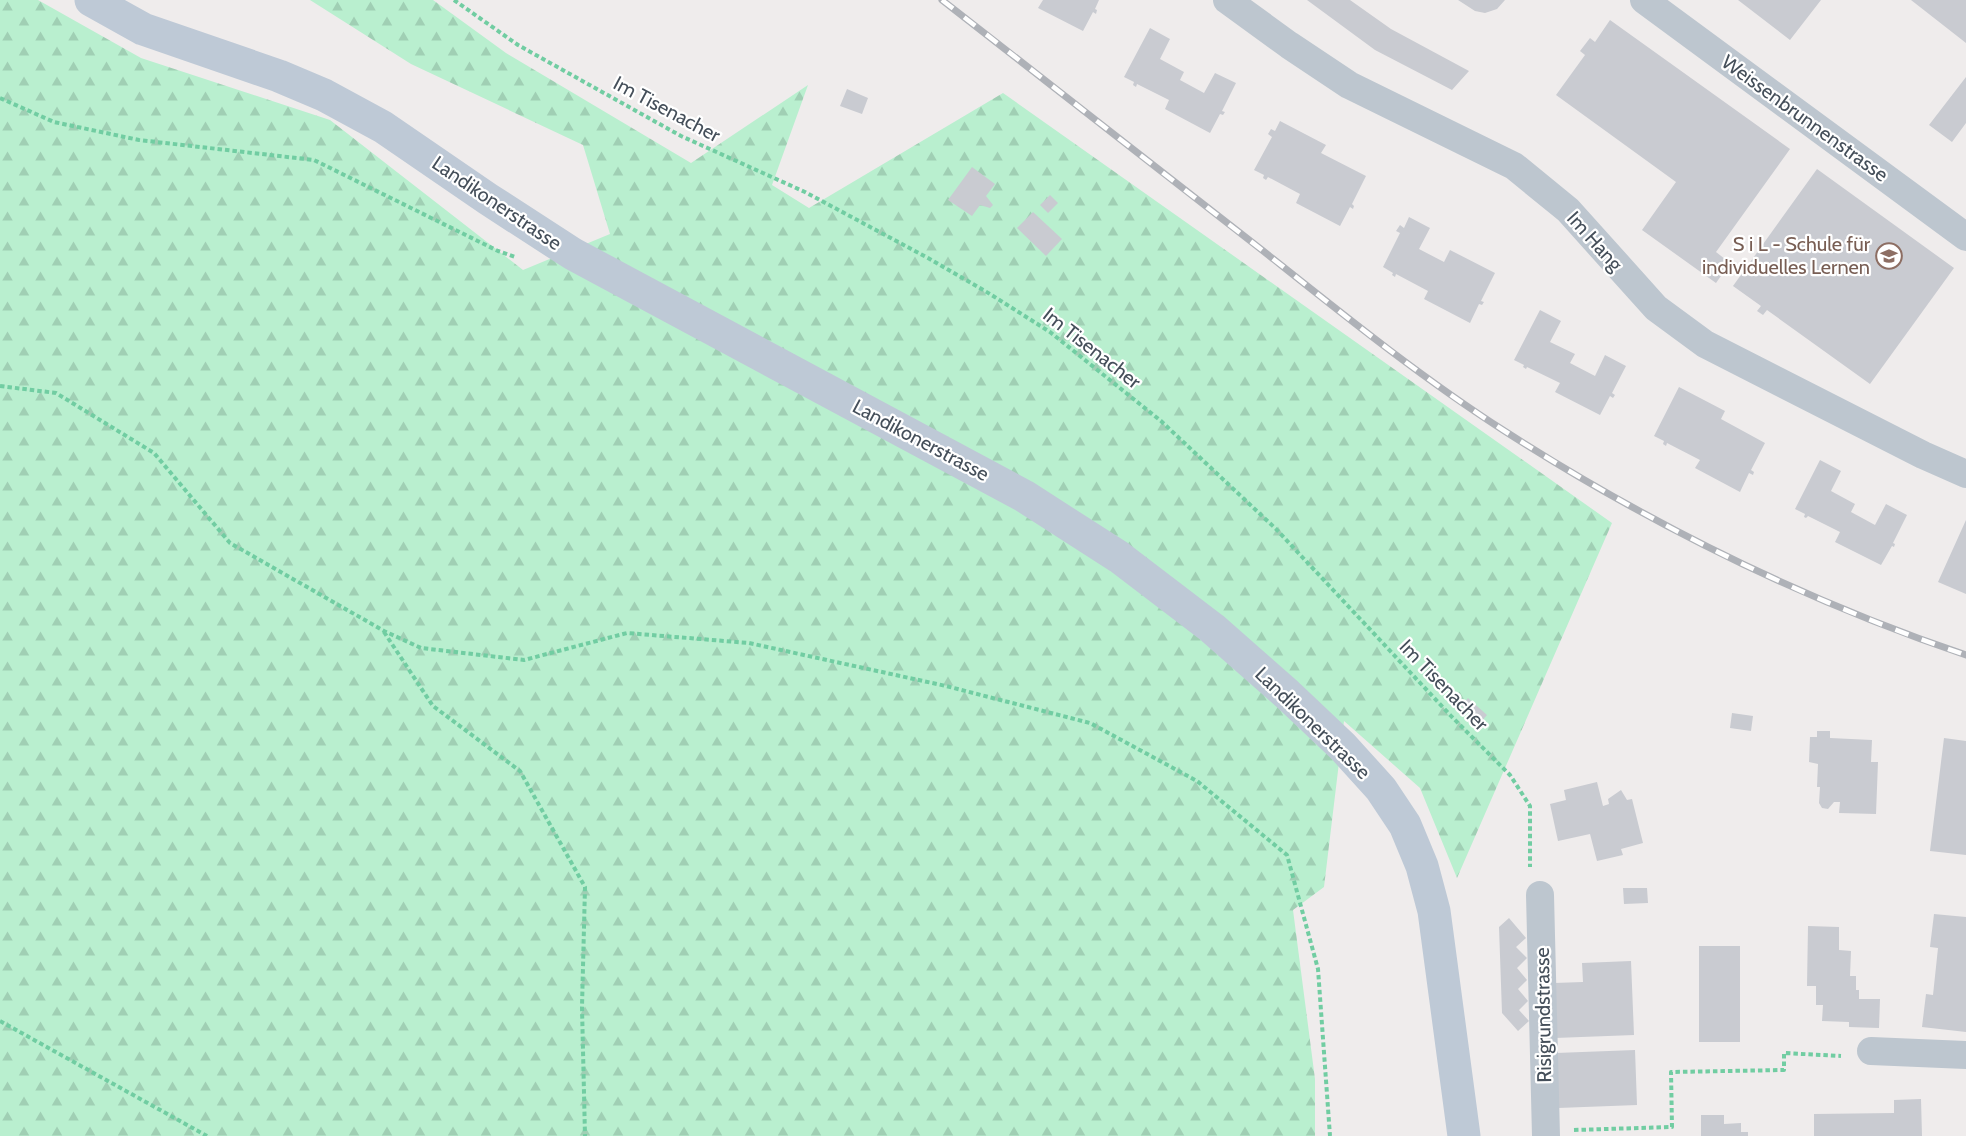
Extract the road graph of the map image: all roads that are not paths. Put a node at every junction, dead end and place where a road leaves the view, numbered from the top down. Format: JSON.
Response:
{"nodes":[{"id":1,"x":91,"y":0,"type":"edge"},
{"id":2,"x":1227,"y":0,"type":"edge"},
{"id":3,"x":1644,"y":0,"type":"edge"},
{"id":4,"x":1966,"y":237,"type":"edge"},
{"id":5,"x":1966,"y":474,"type":"edge"},
{"id":6,"x":1540,"y":895,"type":"road end"},
{"id":7,"x":1860,"y":1054,"type":"road end"},
{"id":8,"x":1966,"y":1055,"type":"edge"},
{"id":9,"x":1546,"y":1134,"type":"edge"},
{"id":10,"x":1464,"y":1136,"type":"edge"}],
"edges":[{"from":1,"to":10,"type":"street","name":"Landikonerstrasse"},
{"from":2,"to":5,"type":"street","name":"Im Hang"},
{"from":3,"to":4,"type":"street","name":"Weissenbrunnenstrasse"},
{"from":6,"to":9,"type":"street","name":"Risigrundstrasse"},
{"from":7,"to":8,"type":"street"}]}
